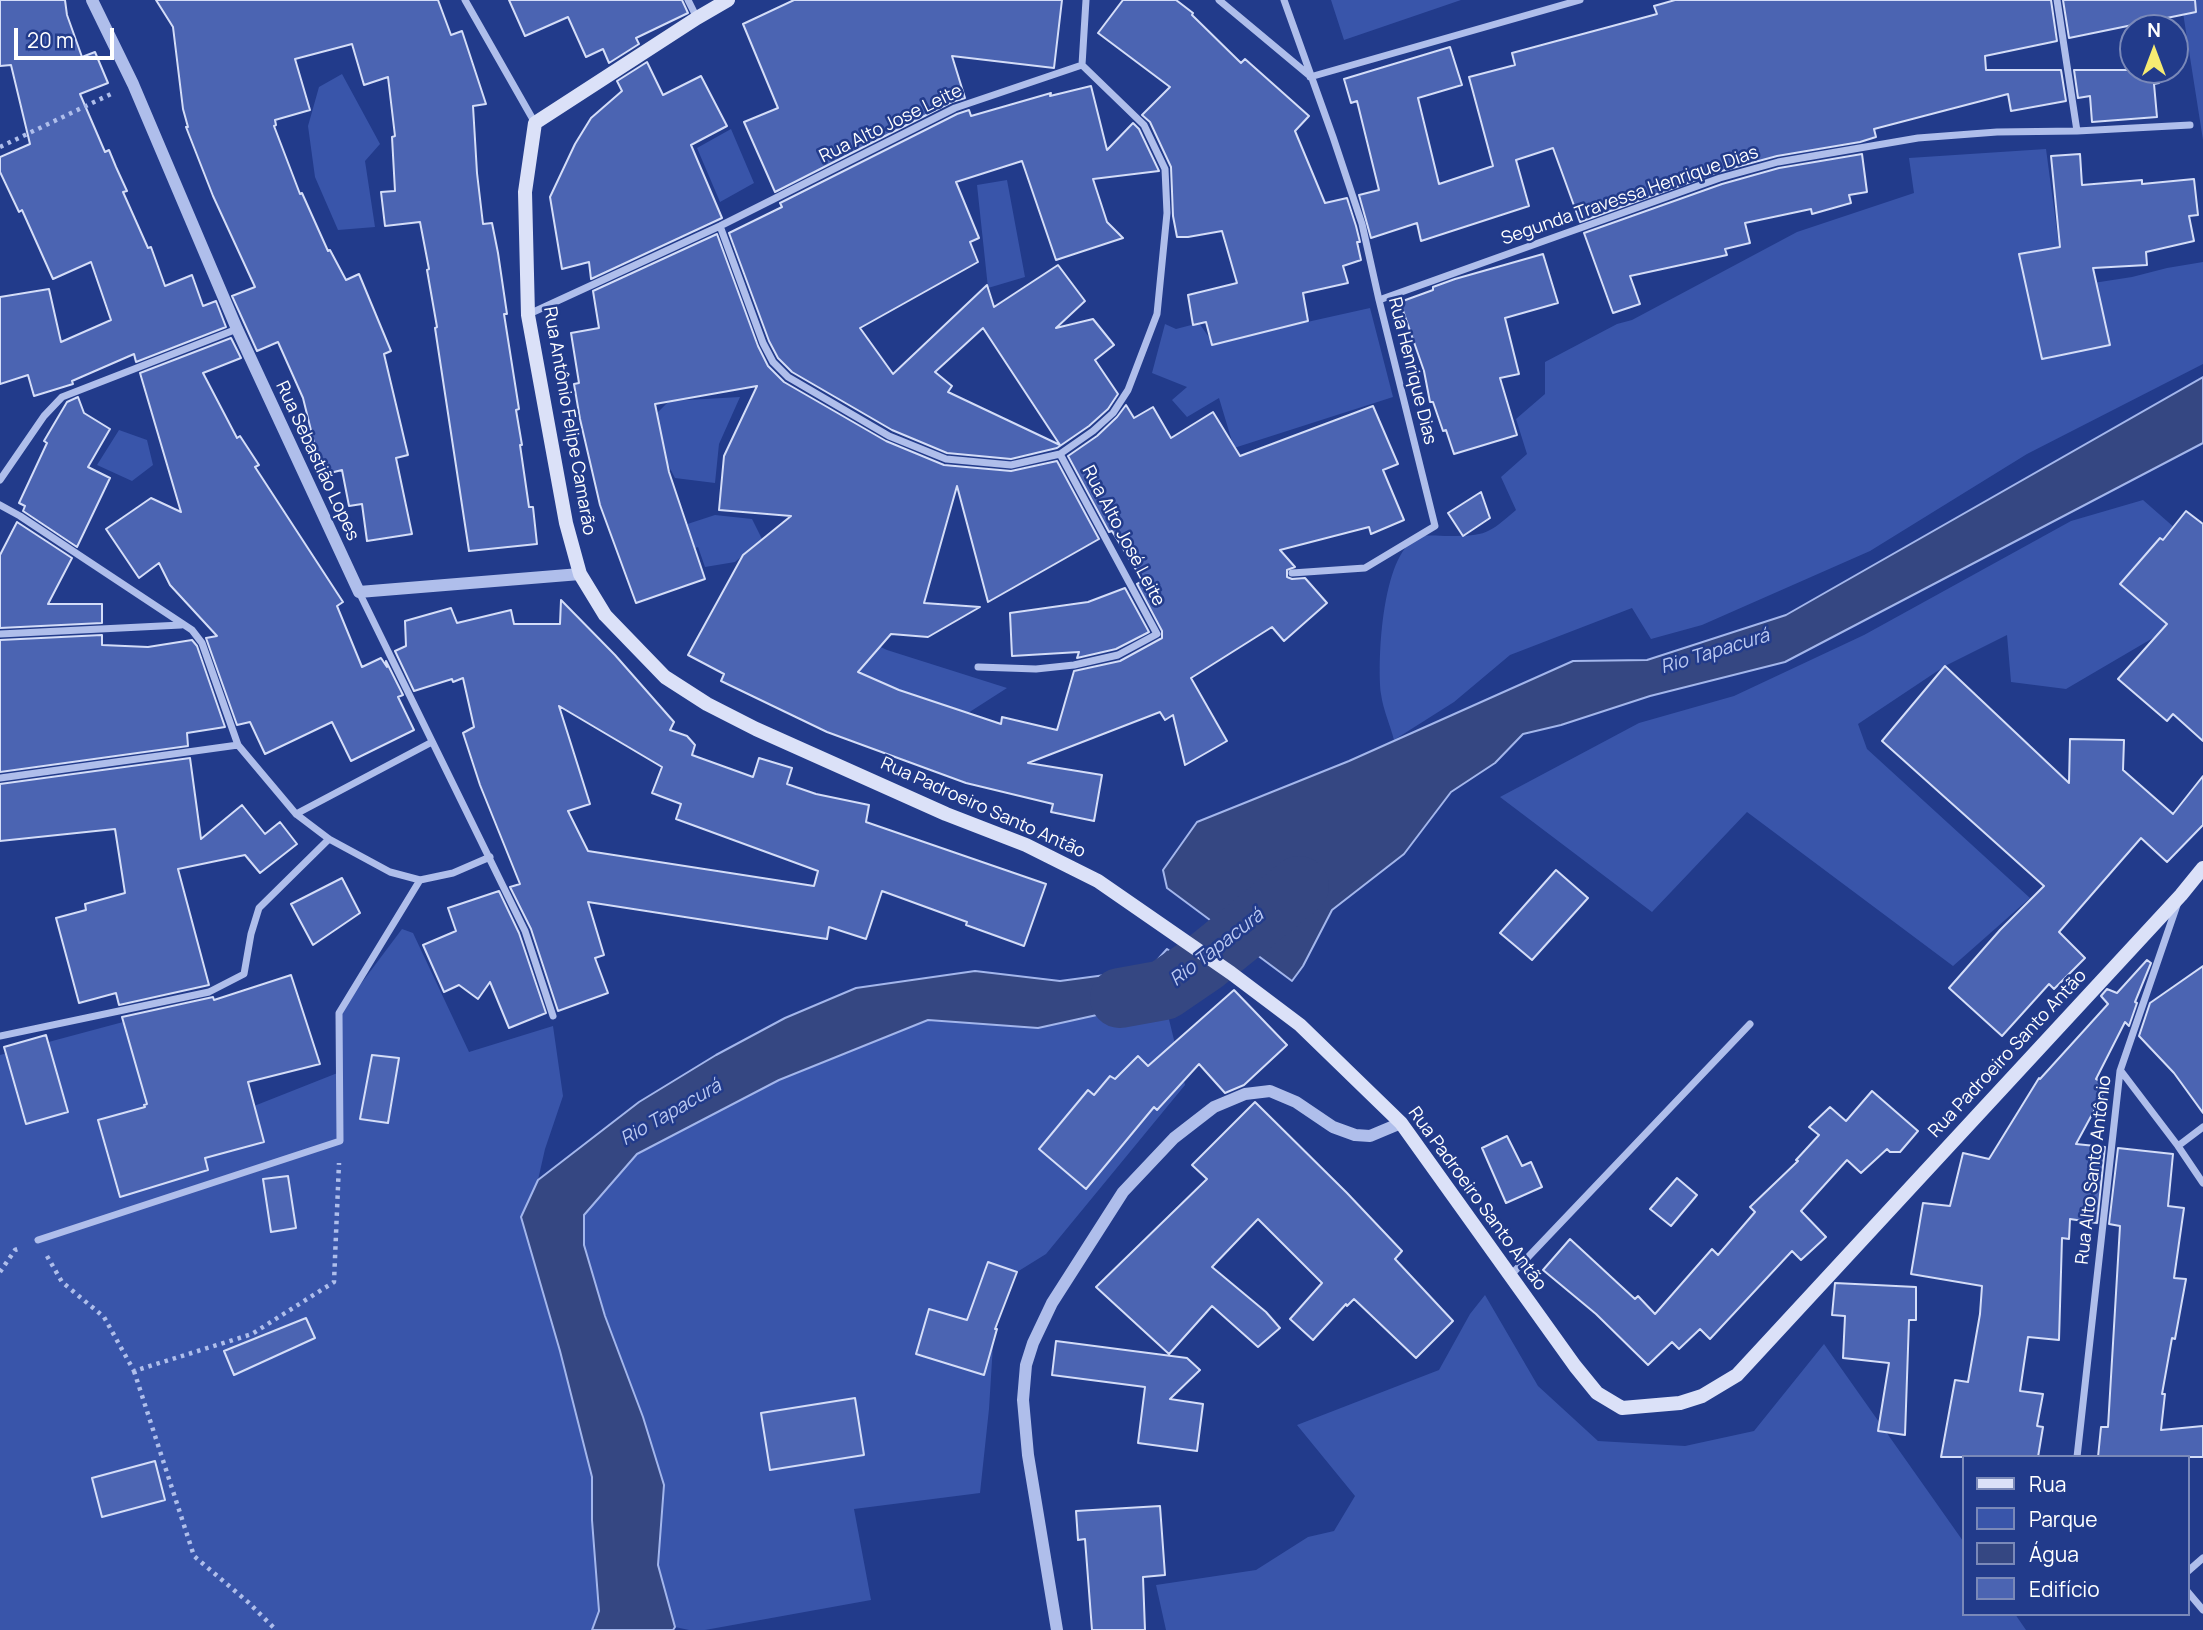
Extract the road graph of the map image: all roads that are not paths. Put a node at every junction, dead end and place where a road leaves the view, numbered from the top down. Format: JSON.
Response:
{"nodes":[{"id":1,"x":92,"y":0,"type":"edge"},
{"id":2,"x":465,"y":0,"type":"edge"},
{"id":3,"x":688,"y":0,"type":"edge"},
{"id":4,"x":728,"y":0,"type":"edge"},
{"id":5,"x":1086,"y":0,"type":"edge"},
{"id":6,"x":1219,"y":0,"type":"edge"},
{"id":7,"x":1284,"y":0,"type":"edge"},
{"id":8,"x":1580,"y":0,"type":"edge"},
{"id":9,"x":2057,"y":0,"type":"edge"},
{"id":10,"x":697,"y":18,"type":"junction"},
{"id":11,"x":1082,"y":65,"type":"junction"},
{"id":12,"x":1310,"y":77,"type":"junction"},
{"id":13,"x":534,"y":123,"type":"junction"},
{"id":14,"x":2190,"y":124,"type":"dead end"},
{"id":15,"x":2077,"y":131,"type":"junction"},
{"id":16,"x":720,"y":226,"type":"junction"},
{"id":17,"x":1378,"y":300,"type":"junction"},
{"id":18,"x":528,"y":315,"type":"junction"},
{"id":19,"x":237,"y":329,"type":"junction"},
{"id":20,"x":1060,"y":454,"type":"junction"},
{"id":21,"x":0,"y":480,"type":"edge"},
{"id":22,"x":0,"y":505,"type":"edge"},
{"id":23,"x":1292,"y":573,"type":"dead end"},
{"id":24,"x":580,"y":574,"type":"junction"},
{"id":25,"x":359,"y":592,"type":"junction"},
{"id":26,"x":182,"y":625,"type":"junction"},
{"id":27,"x":0,"y":635,"type":"edge"},
{"id":28,"x":978,"y":667,"type":"dead end"},
{"id":29,"x":432,"y":742,"type":"junction"},
{"id":30,"x":237,"y":745,"type":"junction"},
{"id":31,"x":0,"y":778,"type":"edge"},
{"id":32,"x":296,"y":814,"type":"junction"},
{"id":33,"x":329,"y":839,"type":"junction"},
{"id":34,"x":490,"y":857,"type":"junction"},
{"id":35,"x":2203,"y":868,"type":"edge"},
{"id":36,"x":420,"y":880,"type":"junction"},
{"id":37,"x":2181,"y":895,"type":"junction"},
{"id":38,"x":552,"y":1016,"type":"dead end"},
{"id":39,"x":1750,"y":1024,"type":"dead end"},
{"id":40,"x":0,"y":1037,"type":"edge"},
{"id":41,"x":2120,"y":1071,"type":"junction"},
{"id":42,"x":1401,"y":1123,"type":"junction"},
{"id":43,"x":2203,"y":1127,"type":"edge"},
{"id":44,"x":2178,"y":1146,"type":"junction"},
{"id":45,"x":2203,"y":1183,"type":"edge"},
{"id":46,"x":38,"y":1241,"type":"road end"},
{"id":47,"x":1510,"y":1276,"type":"junction"},
{"id":48,"x":2077,"y":1455,"type":"edge"},
{"id":49,"x":2203,"y":1558,"type":"edge"},
{"id":50,"x":2189,"y":1570,"type":"edge"},
{"id":51,"x":2189,"y":1593,"type":"edge"},
{"id":52,"x":2203,"y":1610,"type":"edge"},
{"id":53,"x":1057,"y":1630,"type":"edge"}],
"edges":[{"from":1,"to":19,"type":"street","name":"Rua Sebastião Lopes"},
{"from":2,"to":13,"type":"street"},
{"from":3,"to":10,"type":"street"},
{"from":4,"to":10,"type":"main road"},
{"from":5,"to":11,"type":"street"},
{"from":6,"to":12,"type":"street","name":"Rua Henrique Dias"},
{"from":7,"to":12,"type":"street","name":"Rua Henrique Dias"},
{"from":8,"to":12,"type":"street"},
{"from":9,"to":15,"type":"street"},
{"from":10,"to":13,"type":"main road"},
{"from":11,"to":16,"type":"street","name":"Rua Alto Jose Leite"},
{"from":11,"to":20,"type":"street"},
{"from":12,"to":17,"type":"street","name":"Rua Henrique Dias"},
{"from":13,"to":18,"type":"main road","name":"Rua Antônio Felipe Camarão"},
{"from":14,"to":15,"type":"street","name":"Segunda Travessa Henrique Dias"},
{"from":15,"to":17,"type":"street","name":"Segunda Travessa Henrique Dias"},
{"from":16,"to":18,"type":"street","name":"Rua Alto Jose Leite"},
{"from":16,"to":20,"type":"street"},
{"from":17,"to":23,"type":"street","name":"Rua Henrique Dias"},
{"from":18,"to":24,"type":"main road","name":"Rua Antônio Felipe Camarão"},
{"from":19,"to":21,"type":"street"},
{"from":19,"to":25,"type":"street","name":"Rua Sebastião Lopes"},
{"from":20,"to":28,"type":"street","name":"Rua Alto José Leite"},
{"from":22,"to":26,"type":"street"},
{"from":24,"to":25,"type":"street"},
{"from":24,"to":42,"type":"main road","name":"Rua Padroeiro Santo Antão"},
{"from":25,"to":29,"type":"street","name":"Rua Sebastião Lopes"},
{"from":26,"to":27,"type":"street"},
{"from":26,"to":30,"type":"street"},
{"from":29,"to":32,"type":"street"},
{"from":29,"to":34,"type":"street","name":"Rua Sebastião Lopes"},
{"from":30,"to":31,"type":"street"},
{"from":30,"to":32,"type":"street"},
{"from":32,"to":33,"type":"street"},
{"from":33,"to":36,"type":"street"},
{"from":33,"to":40,"type":"street"},
{"from":34,"to":36,"type":"street"},
{"from":34,"to":38,"type":"street","name":"Rua Sebastião Lopes"},
{"from":35,"to":37,"type":"main road","name":"Rua Padroeiro Santo Antão"},
{"from":36,"to":46,"type":"street"},
{"from":37,"to":41,"type":"street","name":"Rua Alto Santo Antônio"},
{"from":37,"to":47,"type":"main road","name":"Rua Padroeiro Santo Antão"},
{"from":39,"to":47,"type":"street"},
{"from":41,"to":44,"type":"street"},
{"from":41,"to":48,"type":"street","name":"Rua Alto Santo Antônio"},
{"from":42,"to":47,"type":"main road","name":"Rua Padroeiro Santo Antão"},
{"from":42,"to":53,"type":"street"},
{"from":43,"to":44,"type":"street"},
{"from":44,"to":45,"type":"street"},
{"from":49,"to":50,"type":"street"},
{"from":51,"to":52,"type":"street"}]}
